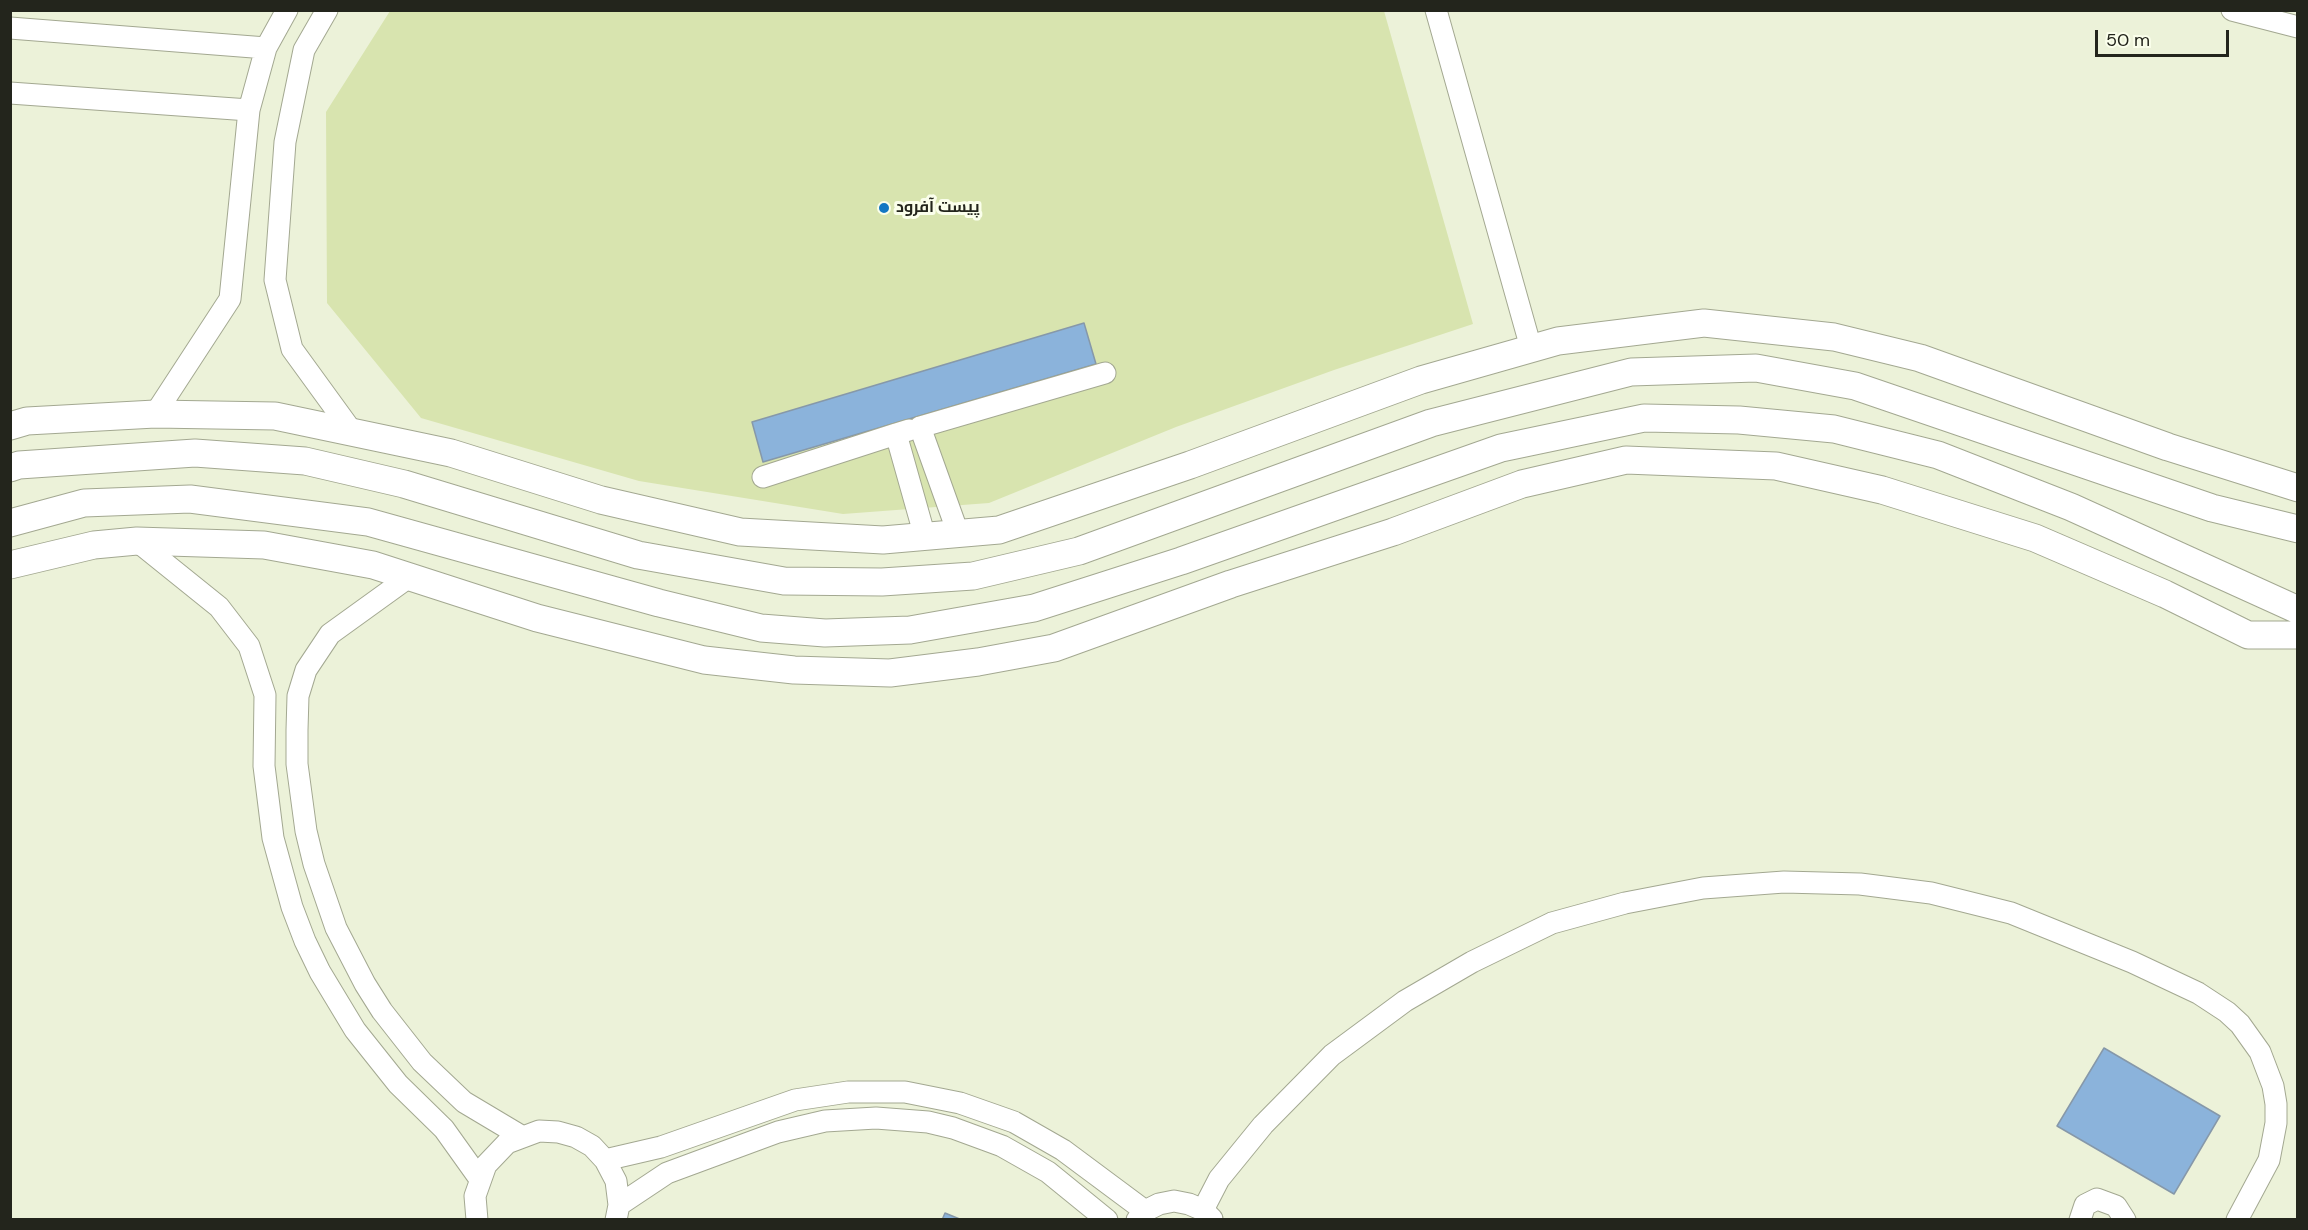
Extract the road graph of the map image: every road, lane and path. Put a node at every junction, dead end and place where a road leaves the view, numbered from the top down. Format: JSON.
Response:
{"nodes":[{"id":1,"x":287,"y":10,"type":"edge"},
{"id":2,"x":327,"y":10,"type":"edge"},
{"id":3,"x":1436,"y":10,"type":"edge"},
{"id":4,"x":2232,"y":10,"type":"edge"},
{"id":5,"x":2298,"y":27,"type":"edge"},
{"id":6,"x":10,"y":28,"type":"edge"},
{"id":7,"x":266,"y":48,"type":"junction"},
{"id":8,"x":10,"y":93,"type":"edge"},
{"id":9,"x":249,"y":110,"type":"junction"},
{"id":10,"x":1531,"y":348,"type":"junction"},
{"id":11,"x":1105,"y":373,"type":"dead end"},
{"id":12,"x":155,"y":414,"type":"junction"},
{"id":13,"x":10,"y":426,"type":"edge"},
{"id":14,"x":920,"y":427,"type":"junction"},
{"id":15,"x":353,"y":433,"type":"junction"},
{"id":16,"x":896,"y":434,"type":"junction"},
{"id":17,"x":10,"y":468,"type":"edge"},
{"id":18,"x":763,"y":477,"type":"dead end"},
{"id":19,"x":2298,"y":488,"type":"edge"},
{"id":20,"x":10,"y":522,"type":"edge"},
{"id":21,"x":2298,"y":530,"type":"edge"},
{"id":22,"x":958,"y":533,"type":"junction"},
{"id":23,"x":925,"y":537,"type":"junction"},
{"id":24,"x":137,"y":541,"type":"junction"},
{"id":25,"x":10,"y":565,"type":"edge"},
{"id":26,"x":409,"y":577,"type":"junction"},
{"id":27,"x":2298,"y":610,"type":"edge"},
{"id":28,"x":2298,"y":635,"type":"edge"},
{"id":29,"x":521,"y":1136,"type":"junction"},
{"id":30,"x":605,"y":1160,"type":"junction"},
{"id":31,"x":479,"y":1178,"type":"junction"},
{"id":32,"x":618,"y":1212,"type":"edge"},
{"id":33,"x":1141,"y":1215,"type":"edge"},
{"id":34,"x":1208,"y":1215,"type":"edge"},
{"id":35,"x":477,"y":1220,"type":"edge"},
{"id":36,"x":1107,"y":1220,"type":"edge"},
{"id":37,"x":2080,"y":1220,"type":"edge"},
{"id":38,"x":2125,"y":1220,"type":"edge"},
{"id":39,"x":2237,"y":1220,"type":"edge"}],
"edges":[{"from":1,"to":7,"type":"street"},
{"from":2,"to":15,"type":"street"},
{"from":3,"to":10,"type":"street"},
{"from":4,"to":5,"type":"street"},
{"from":6,"to":7,"type":"street"},
{"from":7,"to":9,"type":"street"},
{"from":8,"to":9,"type":"street"},
{"from":9,"to":12,"type":"street"},
{"from":10,"to":19,"type":"main road"},
{"from":10,"to":22,"type":"main road"},
{"from":11,"to":14,"type":"street"},
{"from":12,"to":13,"type":"main road"},
{"from":12,"to":15,"type":"main road"},
{"from":14,"to":16,"type":"street"},
{"from":14,"to":22,"type":"street"},
{"from":15,"to":23,"type":"main road"},
{"from":16,"to":18,"type":"street"},
{"from":16,"to":23,"type":"street"},
{"from":17,"to":21,"type":"main road"},
{"from":20,"to":27,"type":"main road"},
{"from":22,"to":23,"type":"main road"},
{"from":24,"to":25,"type":"main road"},
{"from":24,"to":26,"type":"main road"},
{"from":24,"to":31,"type":"street"},
{"from":26,"to":28,"type":"main road"},
{"from":26,"to":29,"type":"street"},
{"from":29,"to":30,"type":"street"},
{"from":29,"to":31,"type":"street"},
{"from":30,"to":32,"type":"street"},
{"from":30,"to":33,"type":"street"},
{"from":31,"to":35,"type":"street"},
{"from":32,"to":36,"type":"street"},
{"from":33,"to":34,"type":"street"},
{"from":34,"to":39,"type":"street"},
{"from":37,"to":38,"type":"street"}]}
